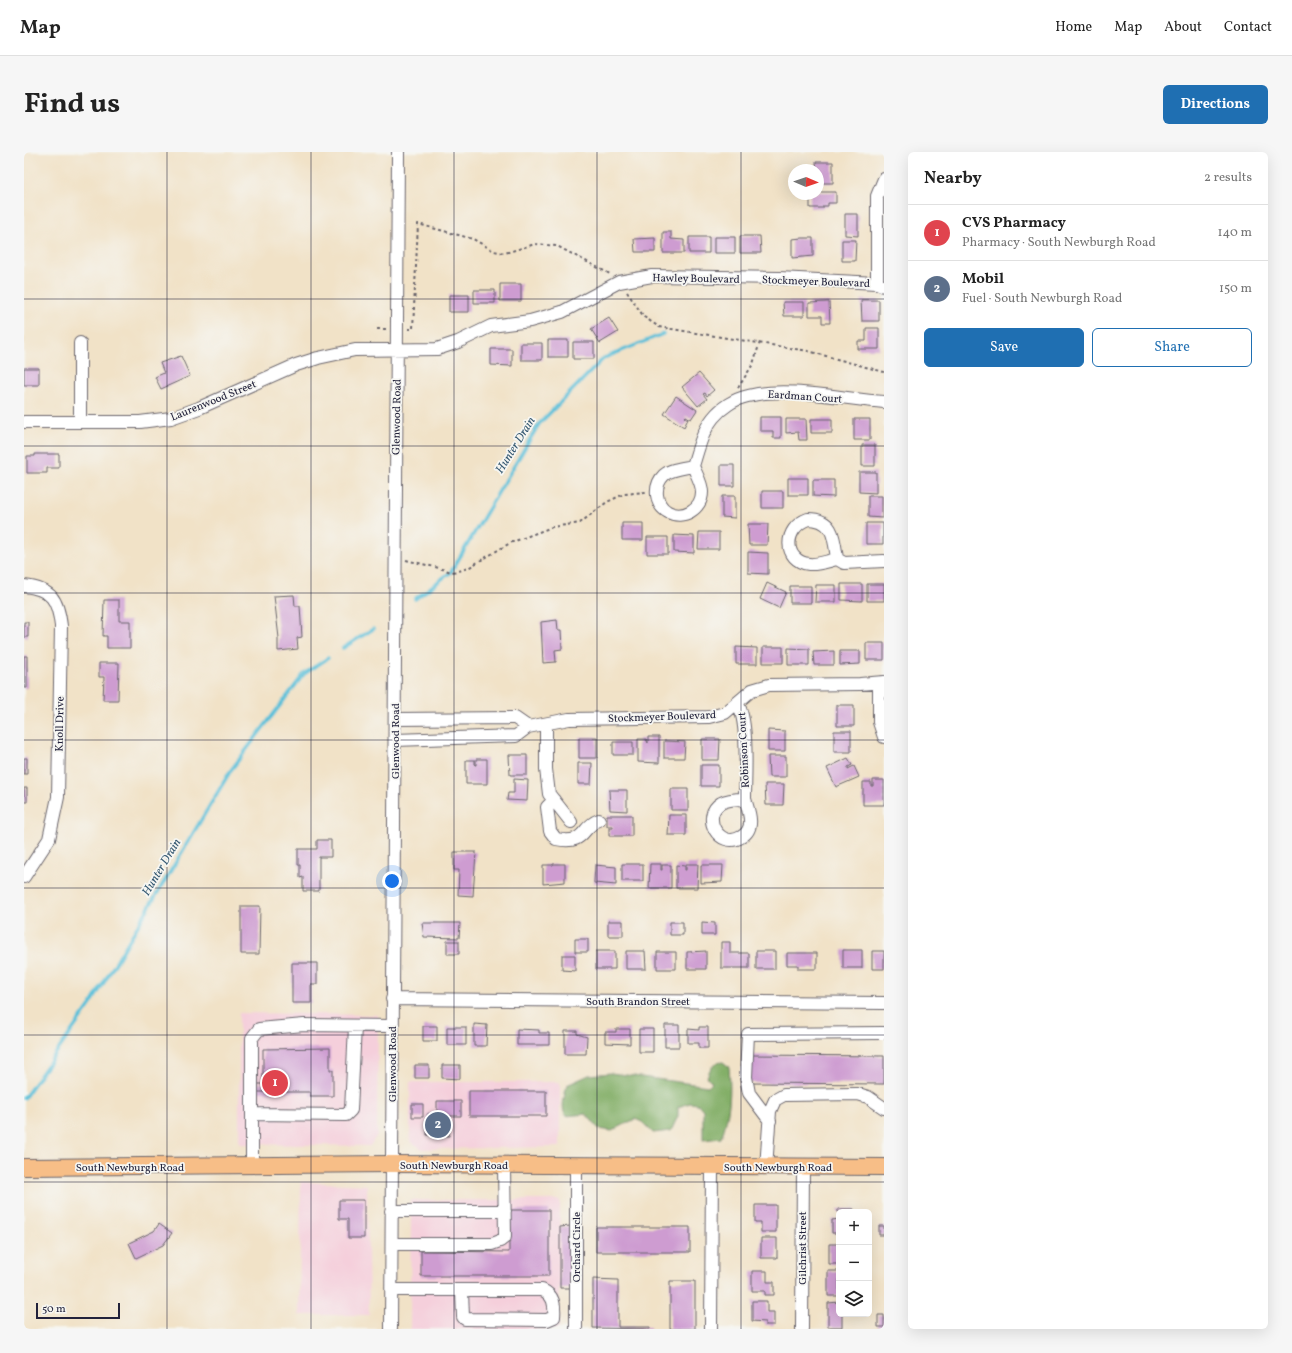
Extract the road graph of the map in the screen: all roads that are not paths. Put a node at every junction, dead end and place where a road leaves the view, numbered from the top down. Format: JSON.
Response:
{"nodes":[{"id":1,"x":398,"y":152,"type":"edge"},
{"id":2,"x":884,"y":179,"type":"edge"},
{"id":3,"x":747,"y":279,"type":"joint"},
{"id":4,"x":880,"y":284,"type":"edge"},
{"id":5,"x":80,"y":343,"type":"dead end"},
{"id":6,"x":396,"y":350,"type":"junction"},
{"id":7,"x":884,"y":402,"type":"edge"},
{"id":8,"x":24,"y":422,"type":"edge"},
{"id":9,"x":80,"y":422,"type":"junction"},
{"id":10,"x":693,"y":466,"type":"junction"},
{"id":11,"x":837,"y":559,"type":"dead end"},
{"id":12,"x":884,"y":561,"type":"edge"},
{"id":13,"x":24,"y":586,"type":"edge"},
{"id":14,"x":882,"y":682,"type":"edge"},
{"id":15,"x":737,"y":703,"type":"junction"},
{"id":16,"x":395,"y":719,"type":"junction"},
{"id":17,"x":467,"y":719,"type":"junction"},
{"id":18,"x":546,"y":724,"type":"junction"},
{"id":19,"x":528,"y":727,"type":"junction"},
{"id":20,"x":884,"y":737,"type":"edge"},
{"id":21,"x":468,"y":739,"type":"junction"},
{"id":22,"x":395,"y":740,"type":"junction"},
{"id":23,"x":745,"y":799,"type":"dead end"},
{"id":24,"x":554,"y":800,"type":"junction"},
{"id":25,"x":599,"y":820,"type":"dead end"},
{"id":26,"x":571,"y":822,"type":"dead end"},
{"id":27,"x":24,"y":877,"type":"edge"},
{"id":28,"x":392,"y":999,"type":"junction"},
{"id":29,"x":884,"y":1003,"type":"edge"},
{"id":30,"x":355,"y":1026,"type":"junction"},
{"id":31,"x":392,"y":1026,"type":"junction"},
{"id":32,"x":884,"y":1033,"type":"edge"},
{"id":33,"x":884,"y":1108,"type":"edge"},
{"id":34,"x":252,"y":1114,"type":"junction"},
{"id":35,"x":770,"y":1121,"type":"junction"},
{"id":36,"x":391,"y":1164,"type":"junction"},
{"id":37,"x":504,"y":1165,"type":"junction"},
{"id":38,"x":576,"y":1165,"type":"junction"},
{"id":39,"x":252,"y":1166,"type":"junction"},
{"id":40,"x":24,"y":1167,"type":"edge"},
{"id":41,"x":712,"y":1167,"type":"junction"},
{"id":42,"x":884,"y":1167,"type":"edge"},
{"id":43,"x":766,"y":1168,"type":"junction"},
{"id":44,"x":803,"y":1168,"type":"junction"},
{"id":45,"x":392,"y":1211,"type":"junction"},
{"id":46,"x":505,"y":1211,"type":"junction"},
{"id":47,"x":392,"y":1244,"type":"junction"},
{"id":48,"x":392,"y":1290,"type":"junction"},
{"id":49,"x":462,"y":1290,"type":"junction"},
{"id":50,"x":391,"y":1329,"type":"edge"},
{"id":51,"x":576,"y":1329,"type":"edge"},
{"id":52,"x":711,"y":1329,"type":"edge"},
{"id":53,"x":802,"y":1329,"type":"edge"}],
"edges":[{"from":1,"to":6,"type":"street","name":"Glenwood Road"},
{"from":2,"to":4,"type":"street"},
{"from":3,"to":4,"type":"street","name":"Stockmeyer Boulevard"},
{"from":3,"to":6,"type":"street","name":"Hawley Boulevard"},
{"from":5,"to":9,"type":"street"},
{"from":6,"to":9,"type":"street","name":"Laurenwood Street"},
{"from":6,"to":16,"type":"street","name":"Glenwood Road"},
{"from":7,"to":10,"type":"street","name":"Eardman Court"},
{"from":8,"to":9,"type":"street","name":"Laurenwood Street"},
{"from":10,"to":10,"type":"street"},
{"from":11,"to":12,"type":"street"},
{"from":13,"to":27,"type":"street","name":"Knoll Drive"},
{"from":14,"to":15,"type":"street","name":"Stockmeyer Boulevard"},
{"from":14,"to":20,"type":"street"},
{"from":15,"to":18,"type":"street","name":"Stockmeyer Boulevard"},
{"from":15,"to":23,"type":"street","name":"Robinson Court"},
{"from":16,"to":17,"type":"street"},
{"from":16,"to":22,"type":"street","name":"Glenwood Road"},
{"from":17,"to":19,"type":"street"},
{"from":17,"to":21,"type":"street"},
{"from":18,"to":19,"type":"street","name":"Stockmeyer Boulevard"},
{"from":18,"to":24,"type":"street"},
{"from":19,"to":21,"type":"street","name":"Stockmeyer Boulevard"},
{"from":21,"to":22,"type":"street","name":"Stockmeyer Boulevard"},
{"from":22,"to":28,"type":"street","name":"Glenwood Road"},
{"from":24,"to":25,"type":"street"},
{"from":24,"to":26,"type":"street"},
{"from":28,"to":29,"type":"street","name":"South Brandon Street"},
{"from":28,"to":31,"type":"street","name":"Glenwood Road"},
{"from":30,"to":31,"type":"street"},
{"from":30,"to":34,"type":"street"},
{"from":30,"to":34,"type":"street"},
{"from":31,"to":36,"type":"street","name":"Glenwood Road"},
{"from":32,"to":35,"type":"street"},
{"from":33,"to":35,"type":"street"},
{"from":34,"to":39,"type":"street"},
{"from":35,"to":43,"type":"street"},
{"from":36,"to":37,"type":"main road","name":"South Newburgh Road"},
{"from":36,"to":39,"type":"main road","name":"South Newburgh Road"},
{"from":36,"to":45,"type":"street","name":"Glenwood Road"},
{"from":37,"to":38,"type":"main road","name":"South Newburgh Road"},
{"from":37,"to":46,"type":"street"},
{"from":38,"to":41,"type":"main road","name":"South Newburgh Road"},
{"from":38,"to":51,"type":"street","name":"Orchard Circle"},
{"from":39,"to":40,"type":"main road","name":"South Newburgh Road"},
{"from":41,"to":43,"type":"main road","name":"South Newburgh Road"},
{"from":41,"to":52,"type":"street"},
{"from":42,"to":44,"type":"main road","name":"South Newburgh Road"},
{"from":43,"to":44,"type":"main road","name":"South Newburgh Road"},
{"from":44,"to":53,"type":"street","name":"Gilchrist Street"},
{"from":45,"to":46,"type":"street"},
{"from":45,"to":47,"type":"street","name":"Glenwood Road"},
{"from":46,"to":47,"type":"street"},
{"from":47,"to":48,"type":"street","name":"Glenwood Road"},
{"from":48,"to":49,"type":"street"},
{"from":48,"to":50,"type":"street","name":"Glenwood Road"},
{"from":49,"to":49,"type":"street"}]}
